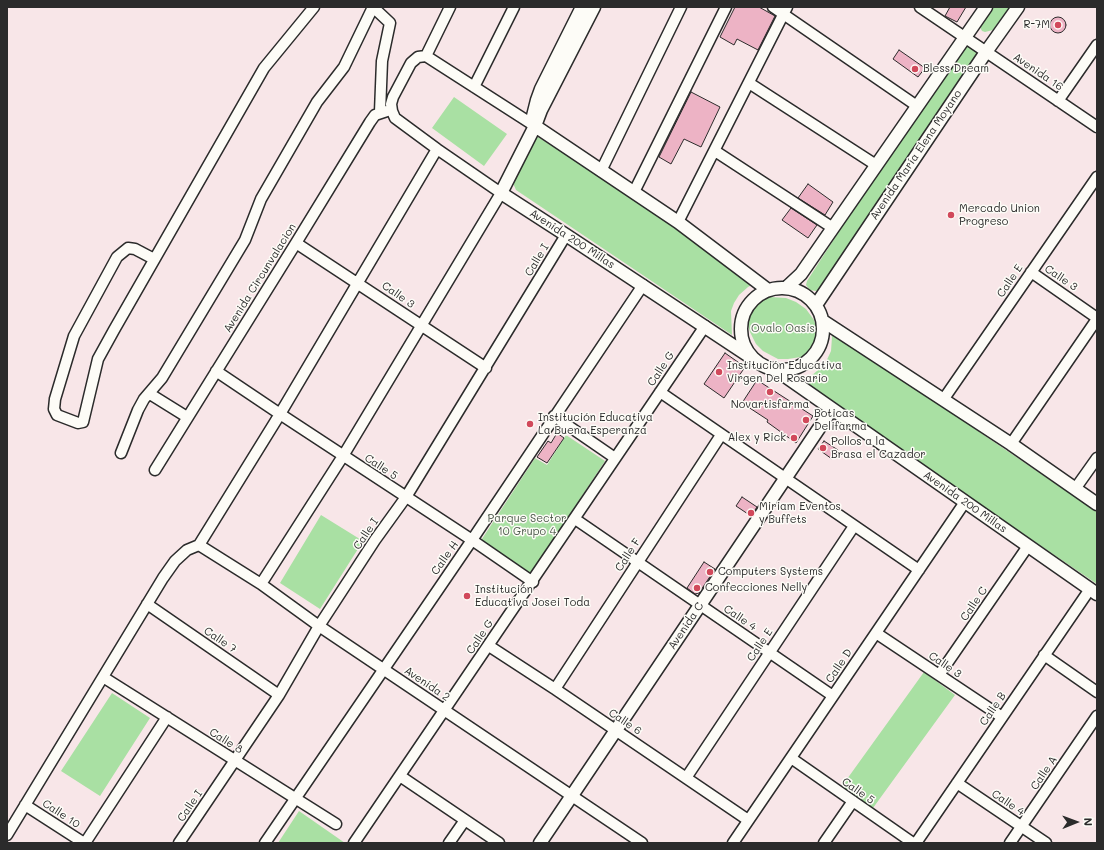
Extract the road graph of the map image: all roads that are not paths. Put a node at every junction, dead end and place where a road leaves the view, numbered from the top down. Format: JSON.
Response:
{"nodes":[{"id":1,"x":314,"y":7,"type":"edge"},
{"id":2,"x":450,"y":7,"type":"edge"},
{"id":3,"x":514,"y":7,"type":"edge"},
{"id":4,"x":582,"y":7,"type":"edge"},
{"id":5,"x":594,"y":7,"type":"edge"},
{"id":6,"x":681,"y":7,"type":"edge"},
{"id":7,"x":726,"y":7,"type":"edge"},
{"id":8,"x":773,"y":7,"type":"edge"},
{"id":9,"x":920,"y":7,"type":"edge"},
{"id":10,"x":986,"y":7,"type":"edge"},
{"id":11,"x":1018,"y":7,"type":"edge"},
{"id":12,"x":785,"y":11,"type":"edge"},
{"id":13,"x":965,"y":38,"type":"junction"},
{"id":14,"x":1097,"y":45,"type":"edge"},
{"id":15,"x":986,"y":52,"type":"junction"},
{"id":16,"x":426,"y":56,"type":"junction"},
{"id":17,"x":749,"y":83,"type":"junction"},
{"id":18,"x":474,"y":87,"type":"junction"},
{"id":19,"x":1058,"y":100,"type":"junction"},
{"id":20,"x":917,"y":106,"type":"junction"},
{"id":21,"x":392,"y":111,"type":"junction"},
{"id":22,"x":380,"y":112,"type":"junction"},
{"id":23,"x":535,"y":126,"type":"junction"},
{"id":24,"x":1097,"y":127,"type":"edge"},
{"id":25,"x":437,"y":149,"type":"junction"},
{"id":26,"x":715,"y":151,"type":"junction"},
{"id":27,"x":876,"y":165,"type":"junction"},
{"id":28,"x":601,"y":171,"type":"junction"},
{"id":29,"x":1097,"y":177,"type":"edge"},
{"id":30,"x":634,"y":192,"type":"junction"},
{"id":31,"x":501,"y":193,"type":"junction"},
{"id":32,"x":678,"y":222,"type":"junction"},
{"id":33,"x":833,"y":228,"type":"junction"},
{"id":34,"x":566,"y":235,"type":"junction"},
{"id":35,"x":296,"y":243,"type":"junction"},
{"id":36,"x":154,"y":259,"type":"junction"},
{"id":37,"x":1030,"y":272,"type":"junction"},
{"id":38,"x":358,"y":282,"type":"junction"},
{"id":39,"x":643,"y":285,"type":"junction"},
{"id":40,"x":786,"y":288,"type":"junction"},
{"id":41,"x":768,"y":290,"type":"junction"},
{"id":42,"x":816,"y":305,"type":"junction"},
{"id":43,"x":1097,"y":318,"type":"edge"},
{"id":44,"x":823,"y":321,"type":"junction"},
{"id":45,"x":422,"y":326,"type":"junction"},
{"id":46,"x":706,"y":326,"type":"junction"},
{"id":47,"x":758,"y":362,"type":"junction"},
{"id":48,"x":486,"y":368,"type":"junction"},
{"id":49,"x":775,"y":369,"type":"junction"},
{"id":50,"x":216,"y":371,"type":"junction"},
{"id":51,"x":660,"y":392,"type":"junction"},
{"id":52,"x":150,"y":394,"type":"junction"},
{"id":53,"x":943,"y":400,"type":"junction"},
{"id":54,"x":832,"y":409,"type":"junction"},
{"id":55,"x":280,"y":414,"type":"junction"},
{"id":56,"x":554,"y":416,"type":"junction"},
{"id":57,"x":188,"y":417,"type":"junction"},
{"id":58,"x":722,"y":435,"type":"junction"},
{"id":59,"x":1011,"y":444,"type":"junction"},
{"id":60,"x":121,"y":453,"type":"dead end"},
{"id":61,"x":343,"y":456,"type":"junction"},
{"id":62,"x":615,"y":458,"type":"junction"},
{"id":63,"x":1097,"y":458,"type":"edge"},
{"id":64,"x":155,"y":470,"type":"dead end"},
{"id":65,"x":785,"y":478,"type":"junction"},
{"id":66,"x":1075,"y":489,"type":"junction"},
{"id":67,"x":406,"y":498,"type":"junction"},
{"id":68,"x":965,"y":502,"type":"junction"},
{"id":69,"x":1097,"y":504,"type":"edge"},
{"id":70,"x":575,"y":518,"type":"junction"},
{"id":71,"x":854,"y":526,"type":"junction"},
{"id":72,"x":472,"y":540,"type":"junction"},
{"id":73,"x":199,"y":545,"type":"junction"},
{"id":74,"x":1028,"y":546,"type":"junction"},
{"id":75,"x":639,"y":562,"type":"junction"},
{"id":76,"x":919,"y":570,"type":"junction"},
{"id":77,"x":533,"y":582,"type":"junction"},
{"id":78,"x":260,"y":584,"type":"junction"},
{"id":79,"x":1093,"y":591,"type":"edge"},
{"id":80,"x":147,"y":604,"type":"junction"},
{"id":81,"x":700,"y":605,"type":"junction"},
{"id":82,"x":319,"y":626,"type":"junction"},
{"id":83,"x":876,"y":633,"type":"junction"},
{"id":84,"x":489,"y":646,"type":"junction"},
{"id":85,"x":770,"y":652,"type":"junction"},
{"id":86,"x":1044,"y":656,"type":"junction"},
{"id":87,"x":383,"y":669,"type":"junction"},
{"id":88,"x":939,"y":675,"type":"junction"},
{"id":89,"x":103,"y":677,"type":"junction"},
{"id":90,"x":555,"y":689,"type":"junction"},
{"id":91,"x":1097,"y":692,"type":"edge"},
{"id":92,"x":279,"y":695,"type":"junction"},
{"id":93,"x":833,"y":696,"type":"junction"},
{"id":94,"x":445,"y":710,"type":"junction"},
{"id":95,"x":1097,"y":716,"type":"edge"},
{"id":96,"x":167,"y":717,"type":"junction"},
{"id":97,"x":1002,"y":717,"type":"junction"},
{"id":98,"x":616,"y":730,"type":"junction"},
{"id":99,"x":790,"y":758,"type":"junction"},
{"id":100,"x":235,"y":761,"type":"junction"},
{"id":101,"x":400,"y":776,"type":"junction"},
{"id":102,"x":686,"y":778,"type":"junction"},
{"id":103,"x":957,"y":783,"type":"junction"},
{"id":104,"x":572,"y":796,"type":"junction"},
{"id":105,"x":295,"y":799,"type":"junction"},
{"id":106,"x":852,"y":801,"type":"junction"},
{"id":107,"x":25,"y":805,"type":"junction"},
{"id":108,"x":465,"y":820,"type":"junction"},
{"id":109,"x":748,"y":820,"type":"junction"},
{"id":110,"x":336,"y":824,"type":"dead end"},
{"id":111,"x":1022,"y":827,"type":"junction"},
{"id":112,"x":7,"y":835,"type":"edge"},
{"id":113,"x":84,"y":843,"type":"edge"},
{"id":114,"x":179,"y":843,"type":"edge"},
{"id":115,"x":265,"y":843,"type":"edge"},
{"id":116,"x":354,"y":843,"type":"edge"},
{"id":117,"x":449,"y":843,"type":"edge"},
{"id":118,"x":499,"y":843,"type":"edge"},
{"id":119,"x":540,"y":843,"type":"edge"},
{"id":120,"x":642,"y":843,"type":"edge"},
{"id":121,"x":733,"y":843,"type":"edge"},
{"id":122,"x":824,"y":843,"type":"edge"},
{"id":123,"x":914,"y":843,"type":"edge"},
{"id":124,"x":1010,"y":843,"type":"edge"},
{"id":125,"x":1046,"y":843,"type":"edge"}],
"edges":[{"from":1,"to":36,"type":"street"},
{"from":2,"to":16,"type":"street"},
{"from":3,"to":18,"type":"street"},
{"from":4,"to":23,"type":"street"},
{"from":5,"to":23,"type":"street"},
{"from":6,"to":28,"type":"street"},
{"from":7,"to":30,"type":"street"},
{"from":8,"to":12,"type":"street"},
{"from":9,"to":13,"type":"street","name":"Avenida 16"},
{"from":10,"to":13,"type":"street"},
{"from":11,"to":15,"type":"street","name":"Avenida María Elena Moyano"},
{"from":12,"to":17,"type":"street"},
{"from":12,"to":20,"type":"street"},
{"from":13,"to":15,"type":"street","name":"Avenida 16"},
{"from":13,"to":20,"type":"street"},
{"from":14,"to":19,"type":"street"},
{"from":15,"to":19,"type":"street","name":"Avenida 16"},
{"from":15,"to":42,"type":"street","name":"Avenida María Elena Moyano"},
{"from":16,"to":18,"type":"street"},
{"from":16,"to":21,"type":"street"},
{"from":17,"to":26,"type":"street"},
{"from":17,"to":27,"type":"street"},
{"from":18,"to":23,"type":"street"},
{"from":19,"to":24,"type":"street","name":"Avenida 16"},
{"from":20,"to":27,"type":"street"},
{"from":21,"to":22,"type":"street"},
{"from":21,"to":25,"type":"street","name":"Avenida 200 Millas"},
{"from":22,"to":35,"type":"street","name":"Avenida Circunvalacion"},
{"from":22,"to":52,"type":"street"},
{"from":23,"to":28,"type":"street"},
{"from":23,"to":31,"type":"street"},
{"from":25,"to":31,"type":"street","name":"Avenida 200 Millas"},
{"from":25,"to":38,"type":"street"},
{"from":26,"to":32,"type":"street"},
{"from":26,"to":33,"type":"street"},
{"from":27,"to":33,"type":"street"},
{"from":28,"to":30,"type":"street"},
{"from":29,"to":37,"type":"street","name":"Calle E"},
{"from":30,"to":32,"type":"street"},
{"from":31,"to":34,"type":"street","name":"Avenida 200 Millas"},
{"from":31,"to":45,"type":"street"},
{"from":32,"to":41,"type":"street"},
{"from":33,"to":40,"type":"street"},
{"from":34,"to":39,"type":"street","name":"Avenida 200 Millas"},
{"from":34,"to":48,"type":"street","name":"Calle I"},
{"from":35,"to":38,"type":"street","name":"Calle 3"},
{"from":35,"to":50,"type":"street","name":"Avenida Circunvalacion"},
{"from":36,"to":36,"type":"street"},
{"from":37,"to":43,"type":"street","name":"Calle 3"},
{"from":37,"to":53,"type":"street","name":"Calle E"},
{"from":38,"to":45,"type":"street","name":"Calle 3"},
{"from":38,"to":55,"type":"street"},
{"from":39,"to":46,"type":"street","name":"Avenida 200 Millas"},
{"from":39,"to":56,"type":"street","name":"Calle H"},
{"from":40,"to":41,"type":"street"},
{"from":40,"to":42,"type":"street"},
{"from":41,"to":47,"type":"street"},
{"from":42,"to":44,"type":"street"},
{"from":43,"to":59,"type":"street"},
{"from":44,"to":49,"type":"street"},
{"from":44,"to":53,"type":"street"},
{"from":45,"to":48,"type":"street","name":"Calle 3"},
{"from":45,"to":61,"type":"street"},
{"from":46,"to":47,"type":"street","name":"Avenida 200 Millas"},
{"from":46,"to":51,"type":"street","name":"Calle G"},
{"from":47,"to":49,"type":"street"},
{"from":48,"to":67,"type":"street","name":"Calle I"},
{"from":49,"to":54,"type":"street","name":"Avenida 200 Millas"},
{"from":50,"to":55,"type":"street","name":"Calle 5"},
{"from":50,"to":57,"type":"street","name":"Avenida Circunvalacion"},
{"from":51,"to":58,"type":"street"},
{"from":51,"to":62,"type":"street","name":"Calle G"},
{"from":52,"to":57,"type":"street"},
{"from":52,"to":60,"type":"street"},
{"from":53,"to":59,"type":"street"},
{"from":54,"to":65,"type":"street","name":"Avenida C"},
{"from":54,"to":68,"type":"street","name":"Avenida 200 Millas"},
{"from":55,"to":61,"type":"street","name":"Calle 5"},
{"from":55,"to":73,"type":"street"},
{"from":56,"to":62,"type":"street"},
{"from":56,"to":72,"type":"street","name":"Calle H"},
{"from":57,"to":64,"type":"street","name":"Avenida Circunvalacion"},
{"from":58,"to":65,"type":"street"},
{"from":58,"to":75,"type":"street","name":"Calle F"},
{"from":59,"to":66,"type":"street"},
{"from":61,"to":67,"type":"street","name":"Calle 5"},
{"from":61,"to":78,"type":"street"},
{"from":62,"to":70,"type":"street","name":"Calle G"},
{"from":63,"to":66,"type":"street"},
{"from":65,"to":71,"type":"street"},
{"from":65,"to":81,"type":"street","name":"Avenida C"},
{"from":66,"to":69,"type":"street"},
{"from":67,"to":72,"type":"street","name":"Calle 5"},
{"from":67,"to":82,"type":"street","name":"Calle I"},
{"from":68,"to":74,"type":"street","name":"Avenida 200 Millas"},
{"from":68,"to":76,"type":"street","name":"Calle D"},
{"from":70,"to":75,"type":"street","name":"Calle 4"},
{"from":70,"to":77,"type":"street","name":"Calle G"},
{"from":71,"to":76,"type":"street"},
{"from":71,"to":85,"type":"street","name":"Calle E"},
{"from":72,"to":77,"type":"street","name":"Calle 5"},
{"from":72,"to":87,"type":"street","name":"Calle H"},
{"from":73,"to":78,"type":"street","name":"Avenida 2"},
{"from":73,"to":80,"type":"street"},
{"from":74,"to":79,"type":"street","name":"Avenida 200 Millas"},
{"from":74,"to":88,"type":"street","name":"Calle C"},
{"from":75,"to":81,"type":"street","name":"Calle 4"},
{"from":75,"to":90,"type":"street","name":"Calle F"},
{"from":76,"to":83,"type":"street","name":"Calle D"},
{"from":77,"to":84,"type":"street","name":"Calle G"},
{"from":78,"to":82,"type":"street","name":"Avenida 2"},
{"from":79,"to":86,"type":"street","name":"Calle B"},
{"from":80,"to":89,"type":"street"},
{"from":80,"to":92,"type":"street","name":"Calle 7"},
{"from":81,"to":85,"type":"street","name":"Calle 4"},
{"from":81,"to":98,"type":"street","name":"Avenida C"},
{"from":82,"to":87,"type":"street","name":"Avenida 2"},
{"from":82,"to":92,"type":"street","name":"Calle I"},
{"from":83,"to":88,"type":"street","name":"Calle 3"},
{"from":83,"to":93,"type":"street","name":"Calle D"},
{"from":84,"to":90,"type":"street","name":"Calle 6"},
{"from":84,"to":94,"type":"street","name":"Calle G"},
{"from":85,"to":93,"type":"street","name":"Calle 4"},
{"from":85,"to":102,"type":"street","name":"Calle E"},
{"from":86,"to":91,"type":"street"},
{"from":86,"to":97,"type":"street","name":"Calle B"},
{"from":87,"to":94,"type":"street","name":"Avenida 2"},
{"from":87,"to":105,"type":"street","name":"Calle H"},
{"from":88,"to":97,"type":"street","name":"Calle 3"},
{"from":89,"to":96,"type":"street","name":"Calle 8"},
{"from":89,"to":107,"type":"street"},
{"from":90,"to":98,"type":"street","name":"Calle 6"},
{"from":92,"to":100,"type":"street","name":"Calle I"},
{"from":93,"to":99,"type":"street","name":"Calle D"},
{"from":94,"to":101,"type":"street","name":"Calle G"},
{"from":94,"to":104,"type":"street","name":"Avenida 2"},
{"from":95,"to":111,"type":"street","name":"Calle A"},
{"from":96,"to":100,"type":"street","name":"Calle 8"},
{"from":96,"to":113,"type":"street"},
{"from":97,"to":103,"type":"street","name":"Calle B"},
{"from":98,"to":102,"type":"street","name":"Calle 6"},
{"from":98,"to":104,"type":"street","name":"Avenida C"},
{"from":99,"to":106,"type":"street","name":"Calle 5"},
{"from":99,"to":109,"type":"street","name":"Calle D"},
{"from":100,"to":105,"type":"street","name":"Calle 8"},
{"from":100,"to":114,"type":"street","name":"Calle I"},
{"from":101,"to":108,"type":"street"},
{"from":101,"to":116,"type":"street","name":"Calle G"},
{"from":102,"to":109,"type":"street","name":"Calle 6"},
{"from":103,"to":111,"type":"street","name":"Calle 4"},
{"from":103,"to":123,"type":"street","name":"Calle B"},
{"from":104,"to":119,"type":"street","name":"Avenida C"},
{"from":104,"to":120,"type":"street","name":"Avenida 2"},
{"from":105,"to":110,"type":"street","name":"Calle 8"},
{"from":105,"to":115,"type":"street","name":"Calle H"},
{"from":106,"to":122,"type":"street"},
{"from":106,"to":123,"type":"street","name":"Calle 5"},
{"from":107,"to":112,"type":"street"},
{"from":107,"to":113,"type":"street","name":"Calle 10"},
{"from":108,"to":117,"type":"street"},
{"from":108,"to":118,"type":"street"},
{"from":109,"to":121,"type":"street","name":"Calle D"},
{"from":111,"to":124,"type":"street","name":"Calle A"},
{"from":111,"to":125,"type":"street","name":"Calle 4"}]}
